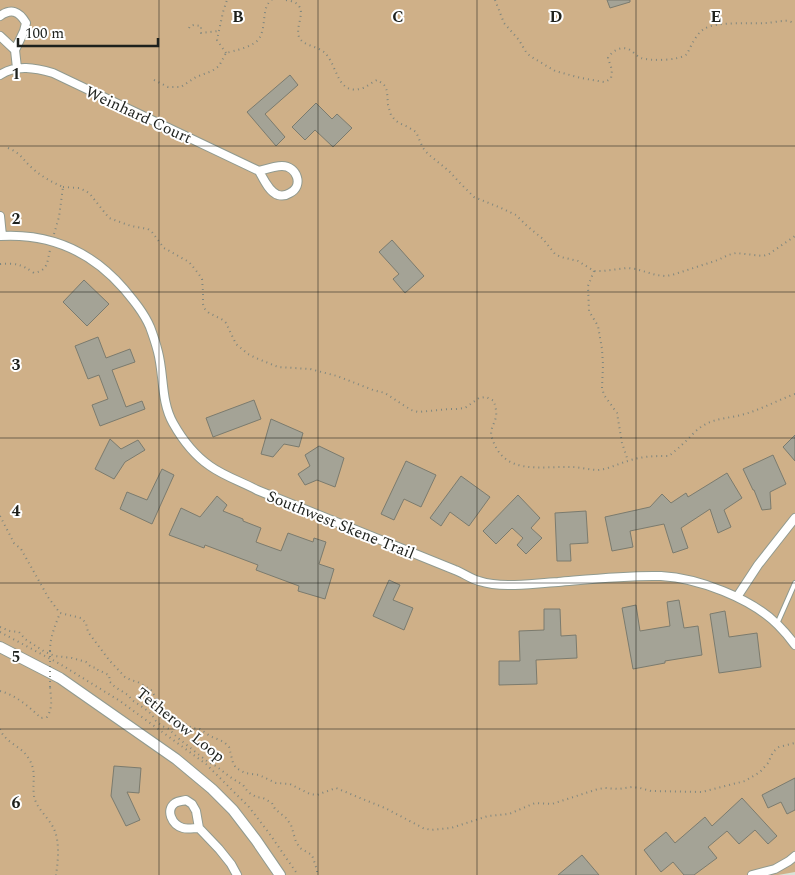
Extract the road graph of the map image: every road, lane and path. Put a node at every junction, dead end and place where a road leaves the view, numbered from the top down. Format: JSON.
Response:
{"nodes":[{"id":1,"x":227,"y":0,"type":"edge"},
{"id":2,"x":272,"y":0,"type":"edge"},
{"id":3,"x":286,"y":0,"type":"edge"},
{"id":4,"x":495,"y":0,"type":"edge"},
{"id":5,"x":0,"y":16,"type":"edge"},
{"id":6,"x":795,"y":24,"type":"edge"},
{"id":7,"x":189,"y":28,"type":"dead end"},
{"id":8,"x":218,"y":31,"type":"junction"},
{"id":9,"x":0,"y":36,"type":"edge"},
{"id":10,"x":15,"y":50,"type":"junction"},
{"id":11,"x":226,"y":53,"type":"junction"},
{"id":12,"x":17,"y":68,"type":"junction"},
{"id":13,"x":0,"y":75,"type":"edge"},
{"id":14,"x":154,"y":80,"type":"dead end"},
{"id":15,"x":8,"y":148,"type":"dead end"},
{"id":16,"x":259,"y":171,"type":"junction"},
{"id":17,"x":63,"y":187,"type":"junction"},
{"id":18,"x":0,"y":216,"type":"edge"},
{"id":19,"x":1,"y":236,"type":"edge"},
{"id":20,"x":795,"y":236,"type":"edge"},
{"id":21,"x":52,"y":241,"type":"junction"},
{"id":22,"x":0,"y":264,"type":"edge"},
{"id":23,"x":594,"y":271,"type":"junction"},
{"id":24,"x":795,"y":394,"type":"edge"},
{"id":25,"x":628,"y":461,"type":"junction"},
{"id":26,"x":0,"y":516,"type":"edge"},
{"id":27,"x":795,"y":518,"type":"edge"},
{"id":28,"x":795,"y":583,"type":"edge"},
{"id":29,"x":737,"y":597,"type":"junction"},
{"id":30,"x":60,"y":613,"type":"junction"},
{"id":31,"x":777,"y":624,"type":"junction"},
{"id":32,"x":0,"y":626,"type":"edge"},
{"id":33,"x":795,"y":645,"type":"edge"},
{"id":34,"x":0,"y":647,"type":"edge"},
{"id":35,"x":0,"y":692,"type":"edge"},
{"id":36,"x":0,"y":729,"type":"edge"},
{"id":37,"x":795,"y":744,"type":"edge"},
{"id":38,"x":199,"y":828,"type":"dead end"},
{"id":39,"x":795,"y":856,"type":"edge"},
{"id":40,"x":56,"y":875,"type":"edge"},
{"id":41,"x":237,"y":875,"type":"edge"},
{"id":42,"x":280,"y":875,"type":"edge"},
{"id":43,"x":317,"y":875,"type":"edge"},
{"id":44,"x":752,"y":875,"type":"edge"}],
"edges":[{"from":1,"to":8,"type":"path"},
{"from":2,"to":11,"type":"path"},
{"from":3,"to":23,"type":"path"},
{"from":4,"to":6,"type":"path"},
{"from":5,"to":10,"type":"street"},
{"from":7,"to":8,"type":"path"},
{"from":8,"to":11,"type":"path"},
{"from":9,"to":10,"type":"street"},
{"from":10,"to":12,"type":"street"},
{"from":11,"to":14,"type":"path"},
{"from":12,"to":13,"type":"street","name":"Weinhard Court"},
{"from":12,"to":16,"type":"street","name":"Weinhard Court"},
{"from":15,"to":17,"type":"path"},
{"from":16,"to":16,"type":"street"},
{"from":17,"to":21,"type":"path"},
{"from":17,"to":25,"type":"path"},
{"from":18,"to":19,"type":"street"},
{"from":19,"to":21,"type":"street","name":"Southwest Skene Trail"},
{"from":20,"to":23,"type":"path"},
{"from":21,"to":22,"type":"path"},
{"from":21,"to":29,"type":"street","name":"Southwest Skene Trail"},
{"from":23,"to":25,"type":"path"},
{"from":24,"to":25,"type":"path"},
{"from":26,"to":30,"type":"path"},
{"from":27,"to":29,"type":"street"},
{"from":28,"to":31,"type":"lane"},
{"from":29,"to":31,"type":"street","name":"Southwest Skene Trail"},
{"from":30,"to":35,"type":"path","bridge":true},
{"from":30,"to":37,"type":"path"},
{"from":31,"to":33,"type":"street","name":"Southwest Skene Trail"},
{"from":32,"to":43,"type":"path","name":"Tetherow Loop"},
{"from":34,"to":42,"type":"street"},
{"from":36,"to":40,"type":"path"},
{"from":38,"to":41,"type":"street"},
{"from":39,"to":44,"type":"street"}]}
